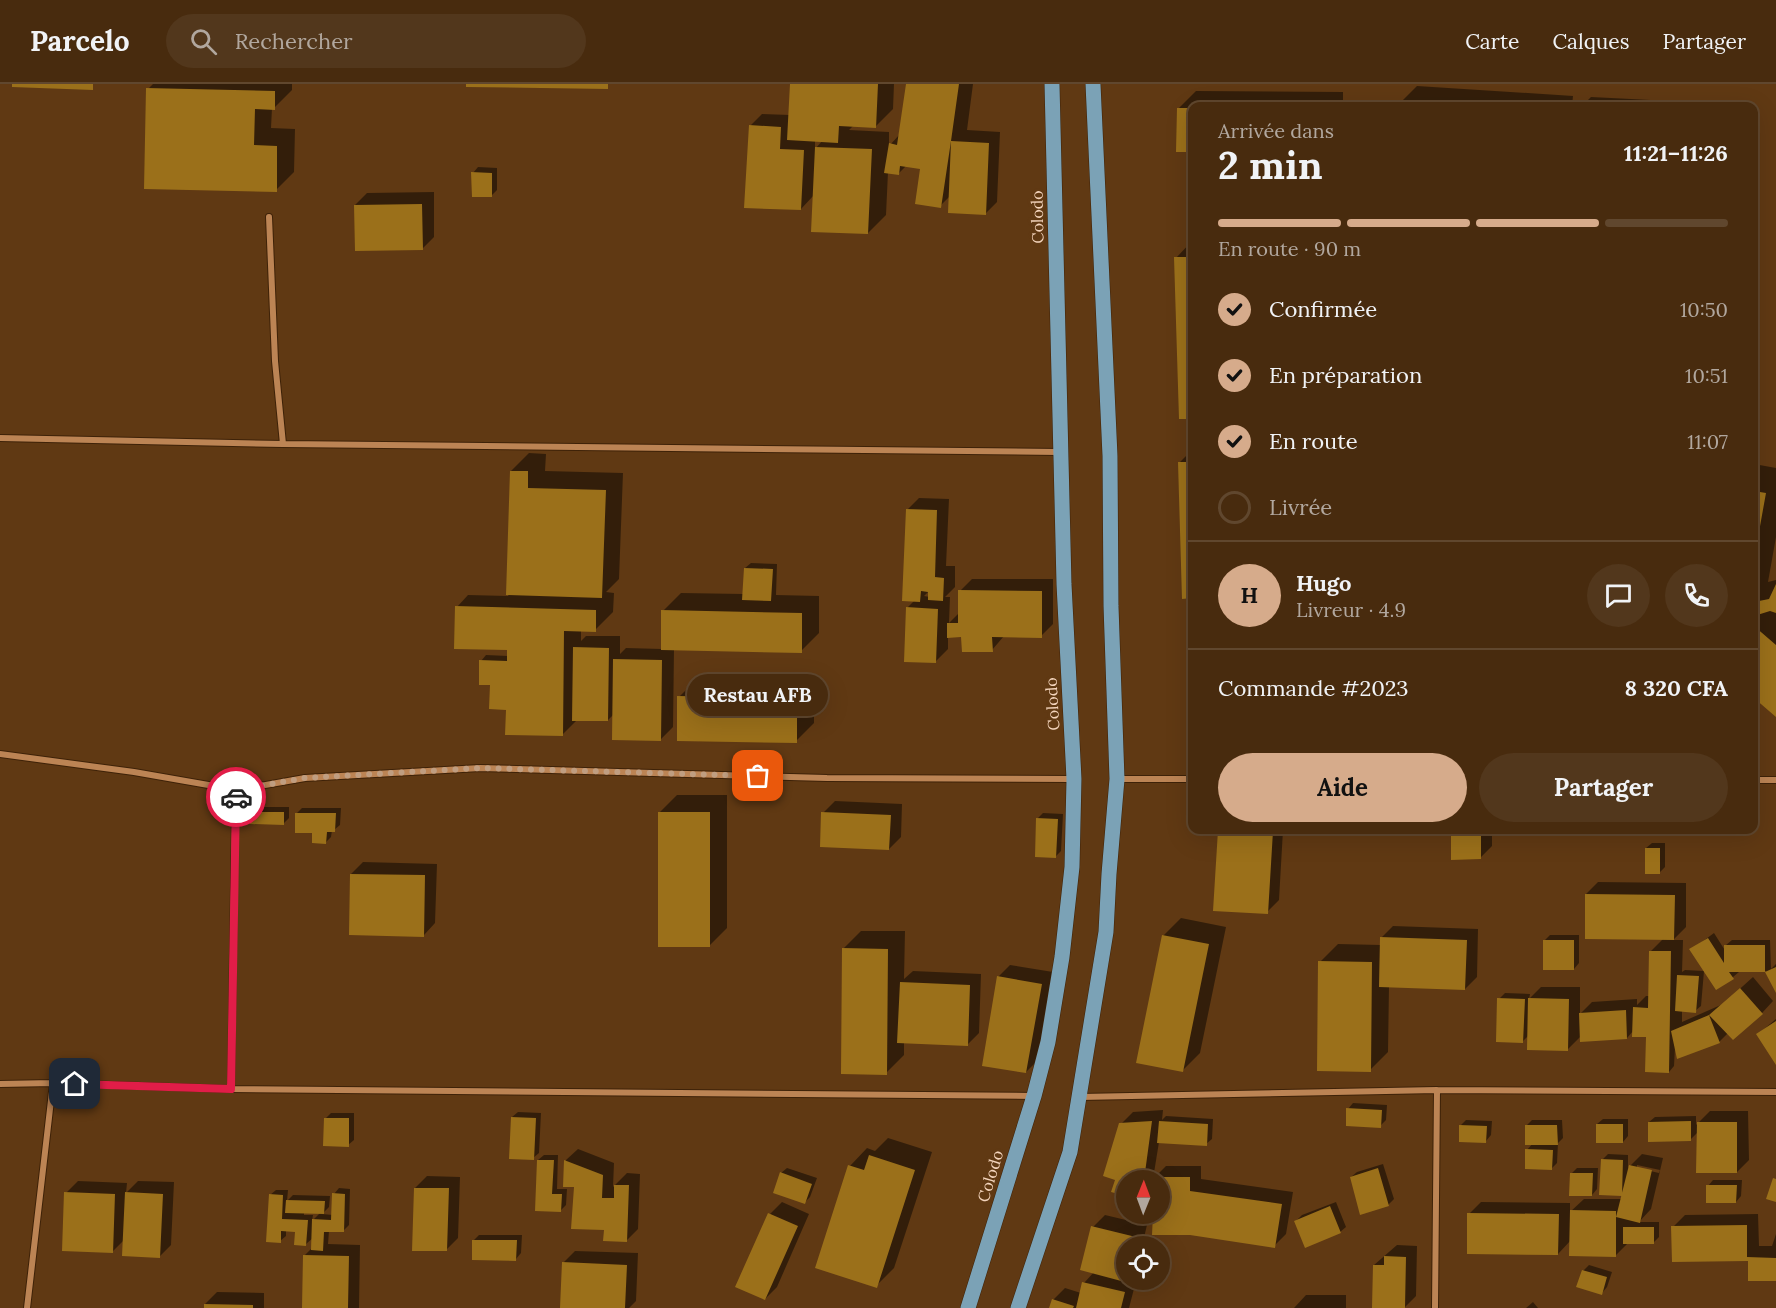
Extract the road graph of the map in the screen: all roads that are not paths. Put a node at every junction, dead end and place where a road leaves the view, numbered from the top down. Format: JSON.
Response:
{"nodes":[{"id":1,"x":1052,"y":84,"type":"edge"},
{"id":2,"x":1093,"y":84,"type":"edge"},
{"id":3,"x":268,"y":217,"type":"dead end"},
{"id":4,"x":0,"y":438,"type":"edge"},
{"id":5,"x":283,"y":444,"type":"junction"},
{"id":6,"x":1061,"y":452,"type":"junction"},
{"id":7,"x":0,"y":754,"type":"edge"},
{"id":8,"x":1074,"y":779,"type":"junction"},
{"id":9,"x":1117,"y":779,"type":"junction"},
{"id":10,"x":1188,"y":779,"type":"edge"},
{"id":11,"x":1758,"y":780,"type":"edge"},
{"id":12,"x":1776,"y":780,"type":"edge"},
{"id":13,"x":237,"y":790,"type":"junction"},
{"id":14,"x":53,"y":1083,"type":"junction"},
{"id":15,"x":0,"y":1084,"type":"edge"},
{"id":16,"x":231,"y":1089,"type":"junction"},
{"id":17,"x":1437,"y":1090,"type":"junction"},
{"id":18,"x":1776,"y":1092,"type":"edge"},
{"id":19,"x":1034,"y":1096,"type":"junction"},
{"id":20,"x":1080,"y":1097,"type":"junction"},
{"id":21,"x":27,"y":1308,"type":"edge"},
{"id":22,"x":968,"y":1308,"type":"edge"},
{"id":23,"x":1018,"y":1308,"type":"edge"},
{"id":24,"x":1435,"y":1308,"type":"edge"}],
"edges":[{"from":1,"to":6,"type":"main road","name":"Colodo"},
{"from":2,"to":9,"type":"main road"},
{"from":3,"to":5,"type":"street"},
{"from":4,"to":5,"type":"street"},
{"from":5,"to":6,"type":"street"},
{"from":6,"to":8,"type":"main road","name":"Colodo"},
{"from":7,"to":13,"type":"street"},
{"from":8,"to":13,"type":"street"},
{"from":8,"to":19,"type":"main road","name":"Colodo"},
{"from":9,"to":10,"type":"street"},
{"from":9,"to":20,"type":"main road"},
{"from":11,"to":12,"type":"street"},
{"from":13,"to":16,"type":"street"},
{"from":14,"to":15,"type":"street"},
{"from":14,"to":16,"type":"street"},
{"from":14,"to":21,"type":"street"},
{"from":16,"to":19,"type":"street"},
{"from":17,"to":18,"type":"street"},
{"from":17,"to":20,"type":"street"},
{"from":17,"to":24,"type":"street"},
{"from":19,"to":22,"type":"main road","name":"Colodo"},
{"from":20,"to":23,"type":"main road"}]}
